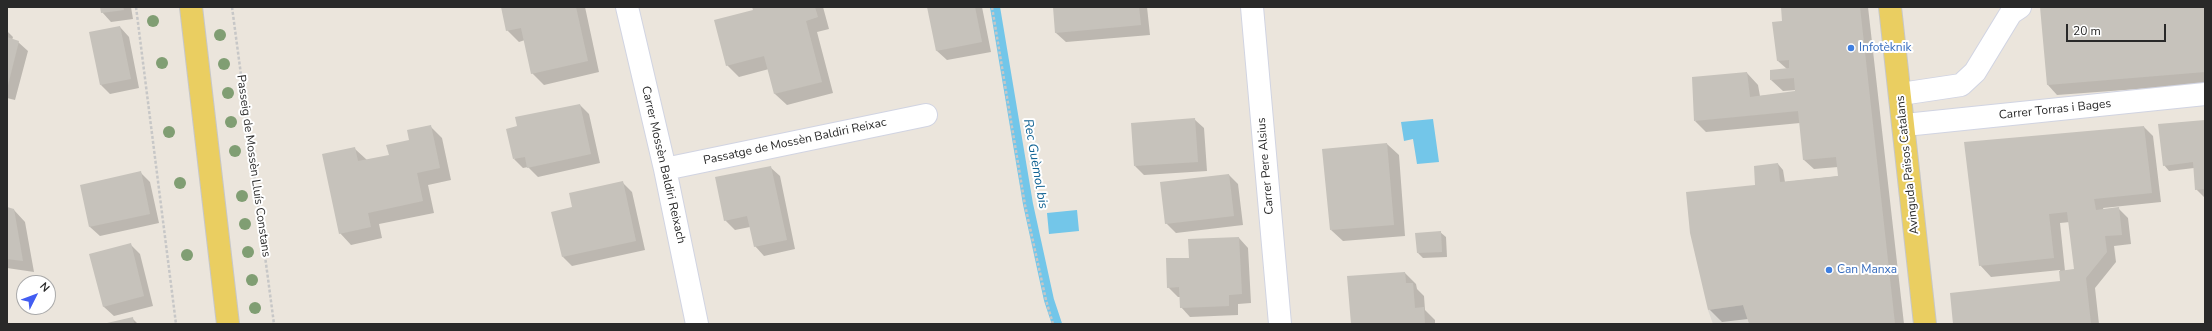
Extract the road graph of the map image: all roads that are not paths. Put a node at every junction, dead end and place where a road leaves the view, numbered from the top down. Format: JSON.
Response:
{"nodes":[{"id":1,"x":191,"y":7,"type":"edge"},
{"id":2,"x":627,"y":7,"type":"edge"},
{"id":3,"x":1252,"y":7,"type":"edge"},
{"id":4,"x":1890,"y":7,"type":"edge"},
{"id":5,"x":2020,"y":7,"type":"edge"},
{"id":6,"x":1901,"y":94,"type":"junction"},
{"id":7,"x":2205,"y":94,"type":"edge"},
{"id":8,"x":926,"y":116,"type":"dead end"},
{"id":9,"x":1904,"y":125,"type":"junction"},
{"id":10,"x":665,"y":169,"type":"junction"},
{"id":11,"x":228,"y":324,"type":"edge"},
{"id":12,"x":697,"y":324,"type":"edge"},
{"id":13,"x":1280,"y":324,"type":"edge"},
{"id":14,"x":1925,"y":324,"type":"edge"}],
"edges":[{"from":1,"to":11,"type":"main road"},
{"from":2,"to":10,"type":"street","name":"Carrer Mossèn Baldiri Reixach"},
{"from":3,"to":13,"type":"street","name":"Carrer Pere Alsius"},
{"from":4,"to":6,"type":"main road","name":"Avinguda Països Catalans"},
{"from":5,"to":6,"type":"street"},
{"from":6,"to":9,"type":"main road","name":"Avinguda Països Catalans"},
{"from":7,"to":9,"type":"street","name":"Carrer Torras i Bages"},
{"from":8,"to":10,"type":"street","name":"Passatge de Mossèn Baldiri Reixac"},
{"from":9,"to":14,"type":"main road","name":"Avinguda Països Catalans"},
{"from":10,"to":12,"type":"street","name":"Carrer Mossèn Baldiri Reixach"}]}
